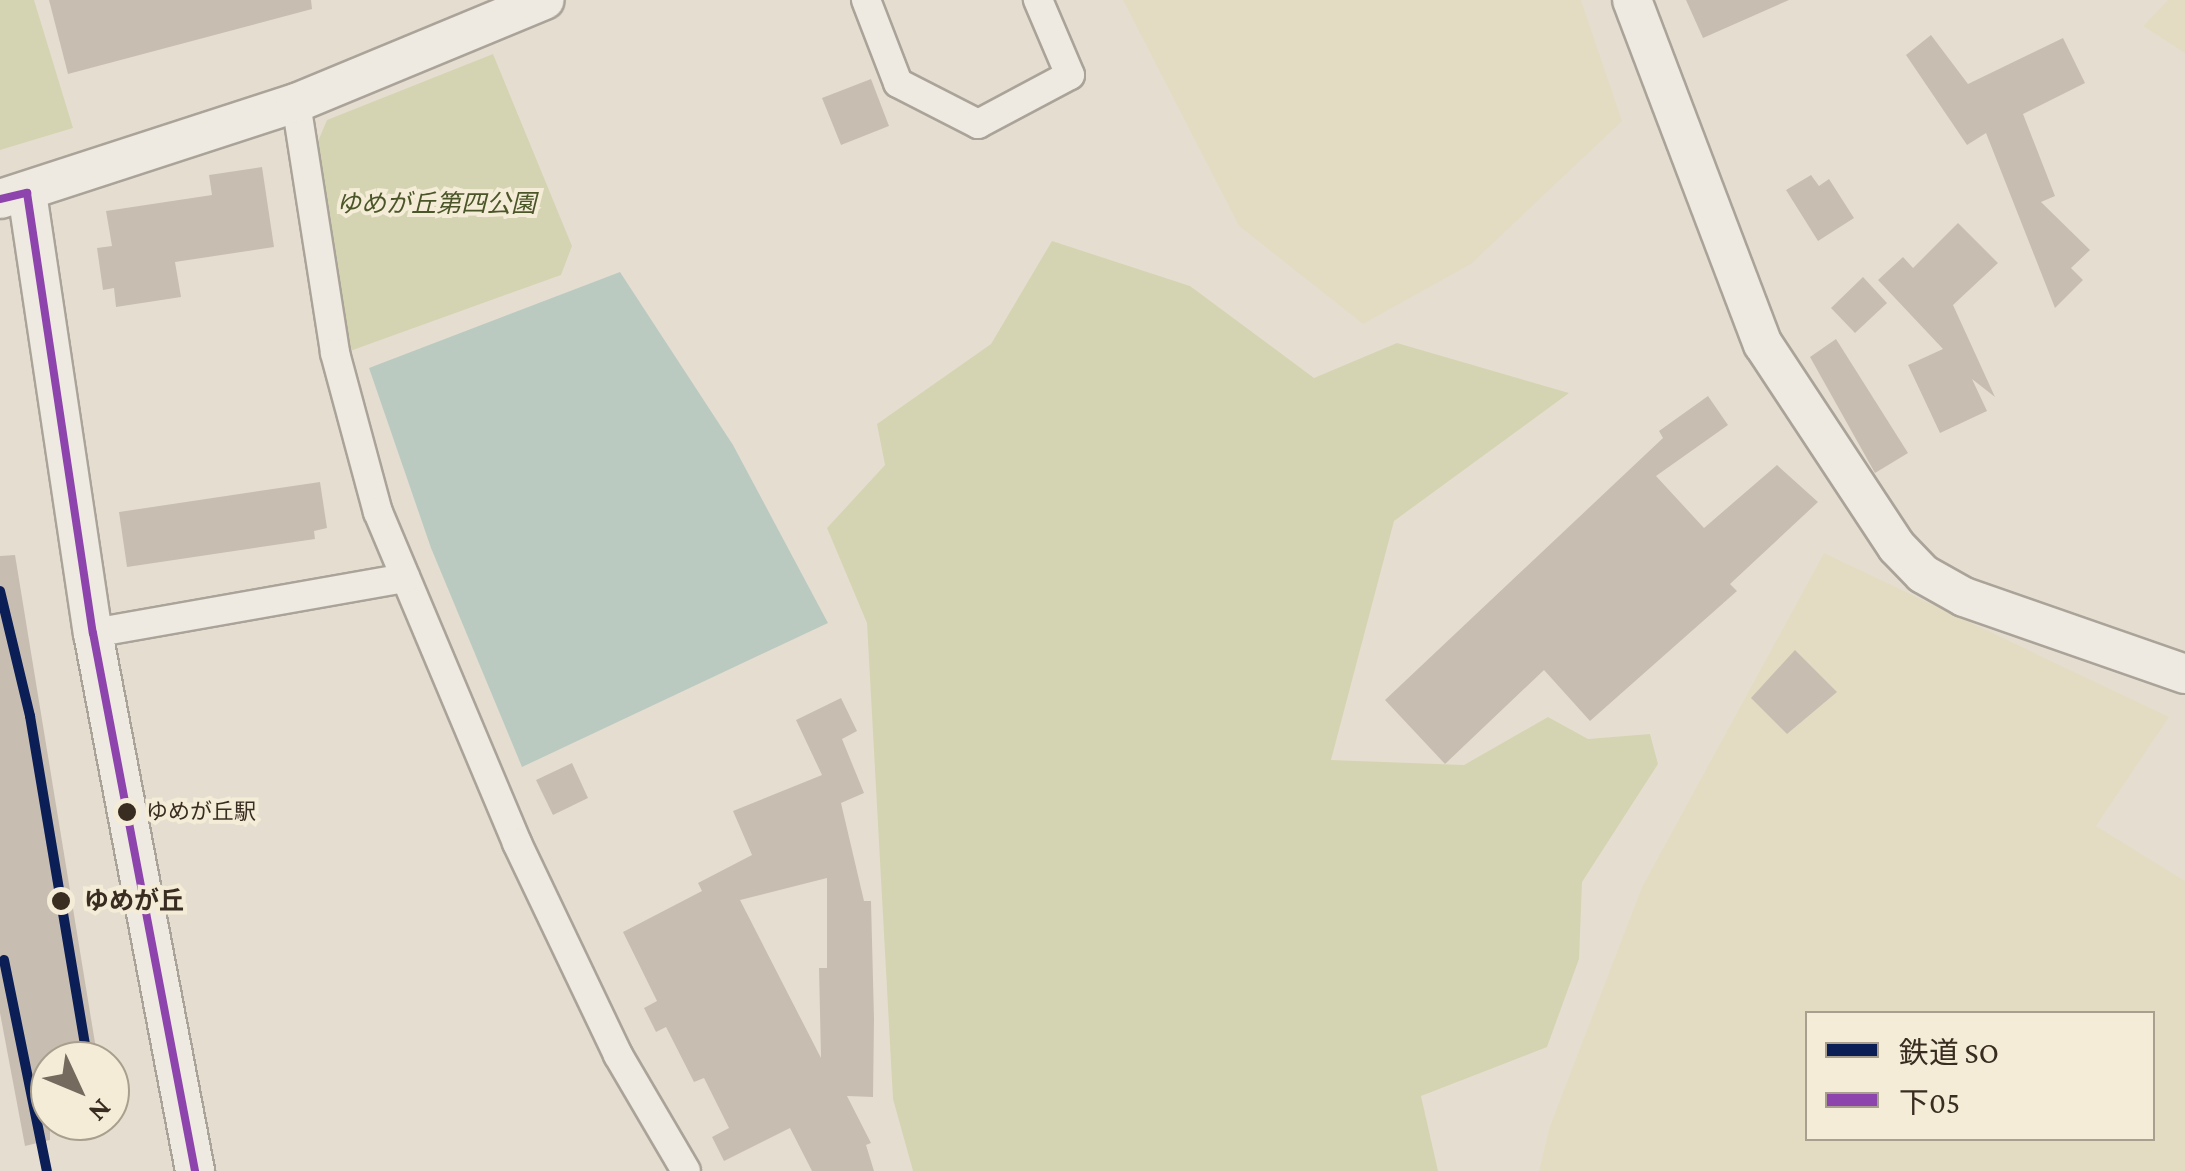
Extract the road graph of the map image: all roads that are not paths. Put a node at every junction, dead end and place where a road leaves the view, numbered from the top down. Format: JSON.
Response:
{"nodes":[{"id":1,"x":545,"y":0,"type":"edge"},
{"id":2,"x":866,"y":0,"type":"edge"},
{"id":3,"x":1038,"y":0,"type":"edge"},
{"id":4,"x":1632,"y":0,"type":"edge"},
{"id":5,"x":296,"y":103,"type":"junction"},
{"id":6,"x":14,"y":196,"type":"edge"},
{"id":7,"x":405,"y":578,"type":"junction"},
{"id":8,"x":93,"y":633,"type":"junction"},
{"id":9,"x":2185,"y":674,"type":"edge"},
{"id":10,"x":195,"y":1171,"type":"edge"},
{"id":11,"x":686,"y":1171,"type":"edge"}],
"edges":[{"from":1,"to":5,"type":"street"},
{"from":2,"to":3,"type":"street"},
{"from":4,"to":9,"type":"street"},
{"from":5,"to":6,"type":"street"},
{"from":5,"to":7,"type":"street"},
{"from":6,"to":8,"type":"street"},
{"from":7,"to":8,"type":"street"},
{"from":7,"to":11,"type":"street"},
{"from":8,"to":10,"type":"street"}]}
